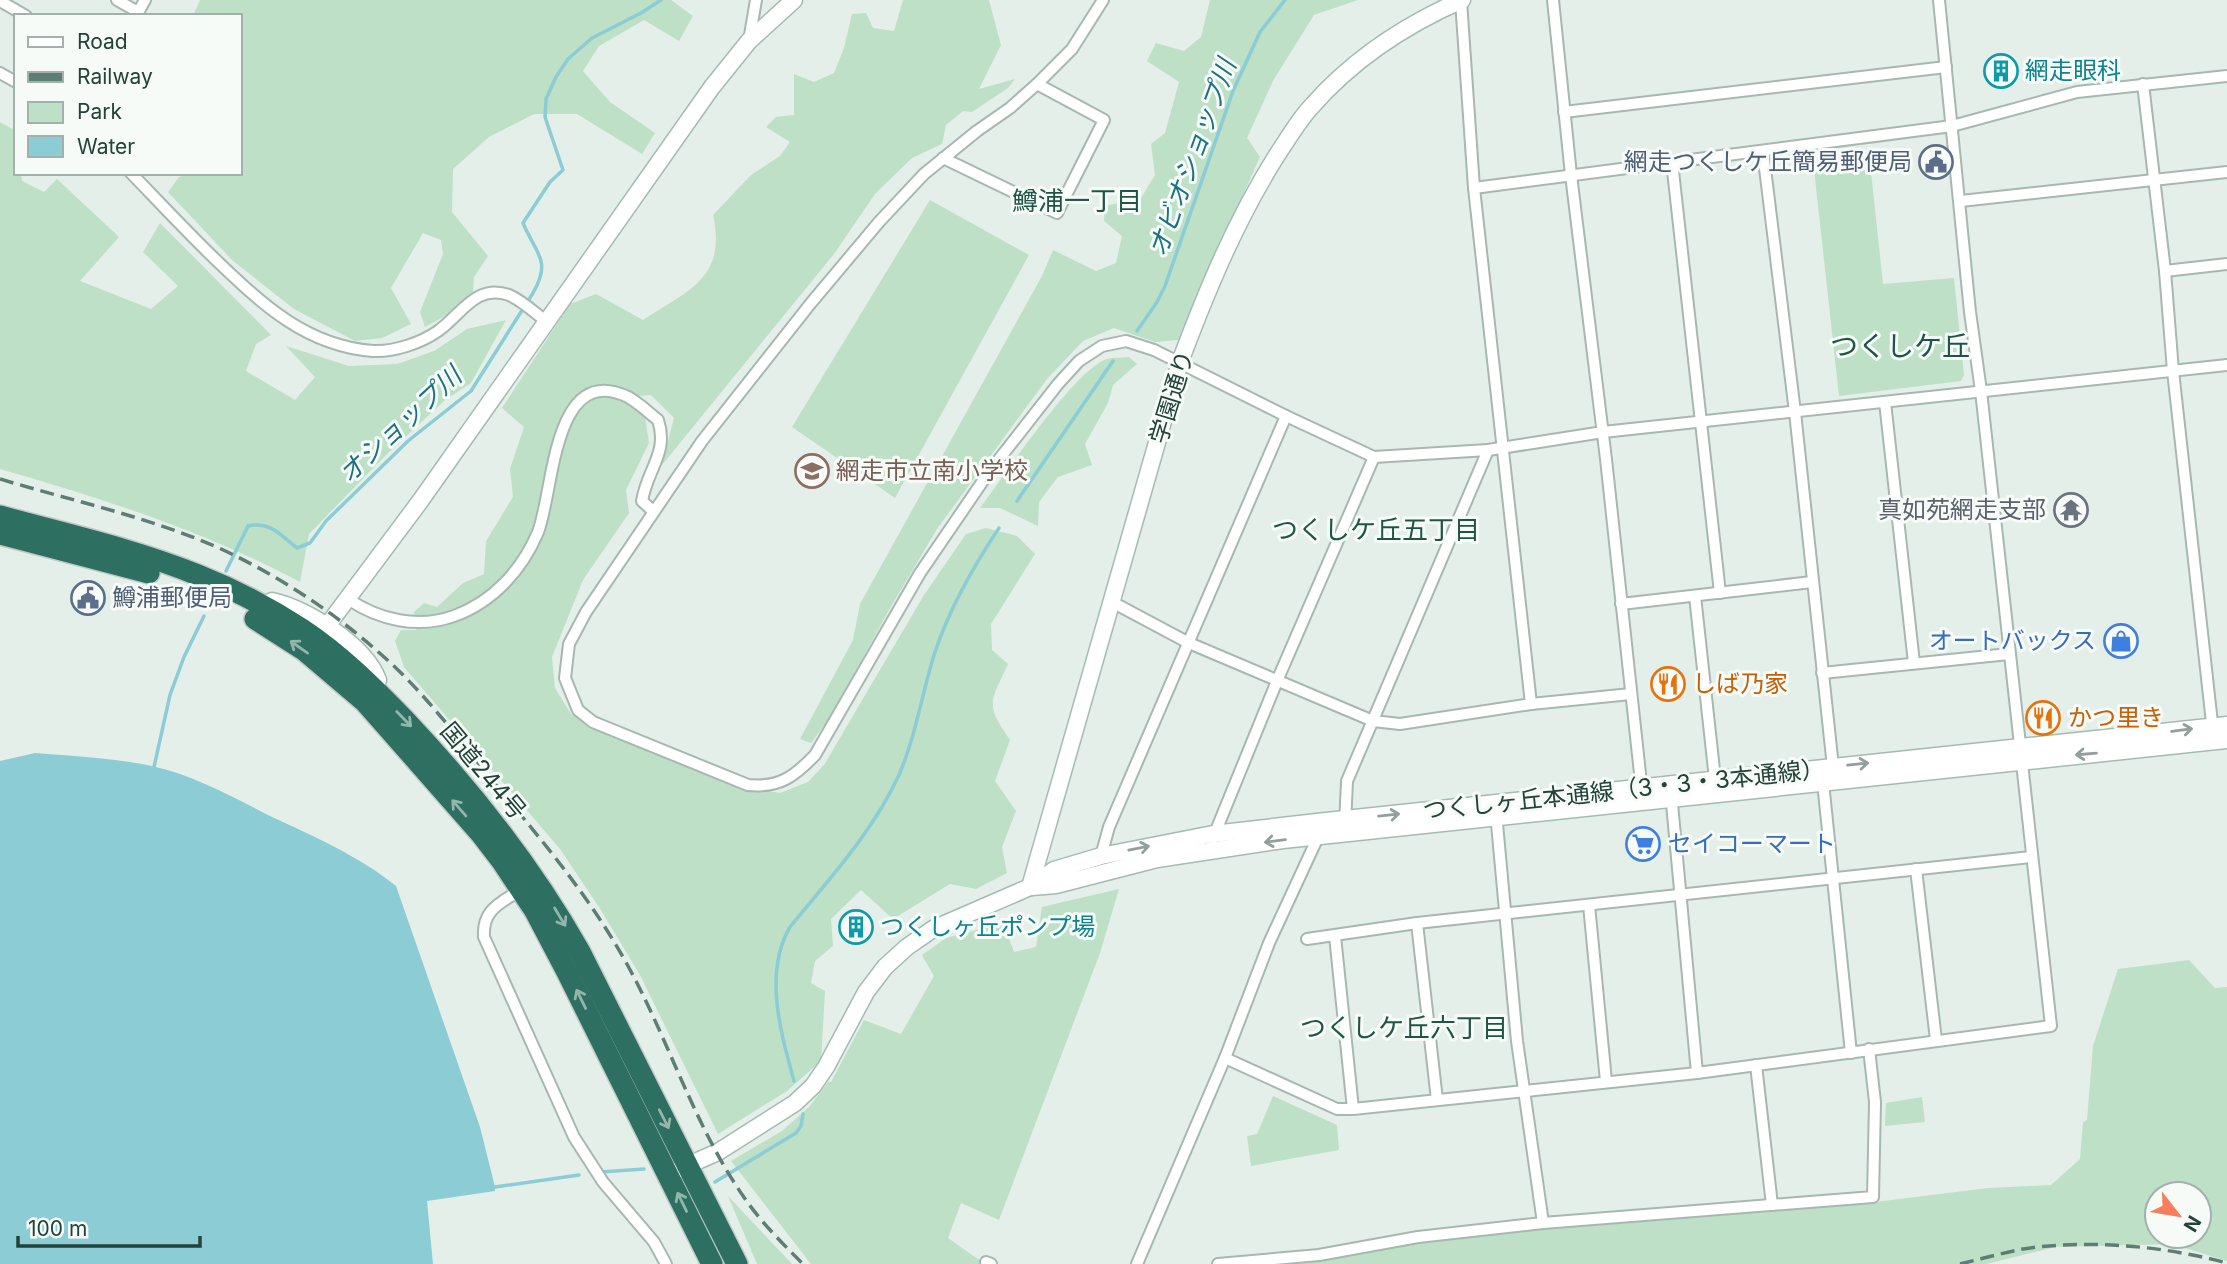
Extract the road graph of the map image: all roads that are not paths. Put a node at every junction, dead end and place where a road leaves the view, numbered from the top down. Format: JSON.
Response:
{"nodes":[{"id":1,"x":117,"y":0,"type":"edge"},
{"id":2,"x":145,"y":0,"type":"edge"},
{"id":3,"x":756,"y":0,"type":"edge"},
{"id":4,"x":794,"y":0,"type":"edge"},
{"id":5,"x":1103,"y":0,"type":"edge"},
{"id":6,"x":1462,"y":0,"type":"edge"},
{"id":7,"x":1553,"y":0,"type":"edge"},
{"id":8,"x":1939,"y":0,"type":"edge"},
{"id":9,"x":0,"y":1,"type":"edge"},
{"id":10,"x":23,"y":14,"type":"edge"},
{"id":11,"x":137,"y":14,"type":"edge"},
{"id":12,"x":749,"y":41,"type":"junction"},
{"id":13,"x":1946,"y":67,"type":"junction"},
{"id":14,"x":2227,"y":76,"type":"edge"},
{"id":15,"x":1037,"y":84,"type":"junction"},
{"id":16,"x":2143,"y":84,"type":"junction"},
{"id":17,"x":1564,"y":112,"type":"junction"},
{"id":18,"x":1952,"y":126,"type":"junction"},
{"id":19,"x":1763,"y":152,"type":"junction"},
{"id":20,"x":943,"y":159,"type":"junction"},
{"id":21,"x":1672,"y":162,"type":"junction"},
{"id":22,"x":2227,"y":172,"type":"edge"},
{"id":23,"x":133,"y":175,"type":"edge"},
{"id":24,"x":1571,"y":175,"type":"junction"},
{"id":25,"x":2155,"y":180,"type":"junction"},
{"id":26,"x":1474,"y":188,"type":"junction"},
{"id":27,"x":1961,"y":201,"type":"junction"},
{"id":28,"x":2227,"y":264,"type":"edge"},
{"id":29,"x":2165,"y":271,"type":"junction"},
{"id":30,"x":548,"y":323,"type":"junction"},
{"id":31,"x":1180,"y":362,"type":"junction"},
{"id":32,"x":2227,"y":365,"type":"edge"},
{"id":33,"x":2173,"y":371,"type":"junction"},
{"id":34,"x":1981,"y":391,"type":"junction"},
{"id":35,"x":1885,"y":402,"type":"junction"},
{"id":36,"x":1794,"y":412,"type":"junction"},
{"id":37,"x":1286,"y":416,"type":"junction"},
{"id":38,"x":1702,"y":422,"type":"junction"},
{"id":39,"x":1603,"y":432,"type":"junction"},
{"id":40,"x":1502,"y":447,"type":"junction"},
{"id":41,"x":1488,"y":450,"type":"junction"},
{"id":42,"x":1374,"y":457,"type":"junction"},
{"id":43,"x":653,"y":511,"type":"junction"},
{"id":44,"x":0,"y":516,"type":"edge"},
{"id":45,"x":0,"y":534,"type":"edge"},
{"id":46,"x":1812,"y":582,"type":"junction"},
{"id":47,"x":1720,"y":593,"type":"junction"},
{"id":48,"x":1695,"y":596,"type":"junction"},
{"id":49,"x":348,"y":599,"type":"junction"},
{"id":50,"x":1112,"y":602,"type":"junction"},
{"id":51,"x":1621,"y":604,"type":"junction"},
{"id":52,"x":259,"y":613,"type":"junction"},
{"id":53,"x":327,"y":626,"type":"junction"},
{"id":54,"x":1189,"y":643,"type":"junction"},
{"id":55,"x":2010,"y":654,"type":"junction"},
{"id":56,"x":1914,"y":663,"type":"junction"},
{"id":57,"x":1822,"y":673,"type":"junction"},
{"id":58,"x":1277,"y":681,"type":"junction"},
{"id":59,"x":1631,"y":694,"type":"junction"},
{"id":60,"x":370,"y":696,"type":"junction"},
{"id":61,"x":1531,"y":704,"type":"junction"},
{"id":62,"x":1373,"y":722,"type":"junction"},
{"id":63,"x":2220,"y":734,"type":"edge"},
{"id":64,"x":2020,"y":754,"type":"junction"},
{"id":65,"x":1833,"y":767,"type":"junction"},
{"id":66,"x":1715,"y":779,"type":"junction"},
{"id":67,"x":1824,"y":784,"type":"junction"},
{"id":68,"x":1670,"y":791,"type":"junction"},
{"id":69,"x":1642,"y":794,"type":"junction"},
{"id":70,"x":1495,"y":811,"type":"junction"},
{"id":71,"x":1345,"y":827,"type":"junction"},
{"id":72,"x":1317,"y":829,"type":"junction"},
{"id":73,"x":1214,"y":841,"type":"junction"},
{"id":74,"x":1101,"y":856,"type":"junction"},
{"id":75,"x":2031,"y":857,"type":"junction"},
{"id":76,"x":1916,"y":869,"type":"junction"},
{"id":77,"x":1832,"y":878,"type":"junction"},
{"id":78,"x":528,"y":883,"type":"junction"},
{"id":79,"x":1030,"y":887,"type":"junction"},
{"id":80,"x":1679,"y":896,"type":"junction"},
{"id":81,"x":1589,"y":905,"type":"junction"},
{"id":82,"x":1505,"y":914,"type":"junction"},
{"id":83,"x":1417,"y":923,"type":"junction"},
{"id":84,"x":1335,"y":936,"type":"junction"},
{"id":85,"x":1307,"y":939,"type":"dead end"},
{"id":86,"x":1936,"y":1040,"type":"junction"},
{"id":87,"x":1869,"y":1049,"type":"junction"},
{"id":88,"x":1851,"y":1053,"type":"junction"},
{"id":89,"x":1225,"y":1058,"type":"junction"},
{"id":90,"x":1756,"y":1065,"type":"junction"},
{"id":91,"x":1697,"y":1073,"type":"junction"},
{"id":92,"x":1606,"y":1082,"type":"junction"},
{"id":93,"x":1523,"y":1090,"type":"junction"},
{"id":94,"x":1437,"y":1100,"type":"junction"},
{"id":95,"x":1353,"y":1109,"type":"junction"},
{"id":96,"x":678,"y":1170,"type":"junction"},
{"id":97,"x":1772,"y":1205,"type":"junction"},
{"id":98,"x":1543,"y":1223,"type":"junction"},
{"id":99,"x":666,"y":1264,"type":"edge"},
{"id":100,"x":712,"y":1264,"type":"edge"},
{"id":101,"x":737,"y":1264,"type":"edge"},
{"id":102,"x":1137,"y":1264,"type":"edge"},
{"id":103,"x":1218,"y":1264,"type":"edge"}],
"edges":[{"from":1,"to":11,"type":"street"},
{"from":2,"to":11,"type":"street"},
{"from":3,"to":12,"type":"street"},
{"from":4,"to":12,"type":"street"},
{"from":5,"to":15,"type":"street"},
{"from":6,"to":26,"type":"street"},
{"from":6,"to":31,"type":"street","name":"学園通り"},
{"from":7,"to":17,"type":"street"},
{"from":8,"to":13,"type":"street"},
{"from":9,"to":10,"type":"street"},
{"from":12,"to":30,"type":"street"},
{"from":13,"to":17,"type":"street"},
{"from":13,"to":18,"type":"street"},
{"from":14,"to":16,"type":"street"},
{"from":15,"to":20,"type":"street"},
{"from":15,"to":20,"type":"street"},
{"from":16,"to":18,"type":"street"},
{"from":16,"to":25,"type":"street"},
{"from":17,"to":24,"type":"street"},
{"from":18,"to":19,"type":"street"},
{"from":18,"to":27,"type":"street"},
{"from":19,"to":21,"type":"street"},
{"from":19,"to":36,"type":"street"},
{"from":20,"to":43,"type":"street"},
{"from":21,"to":24,"type":"street"},
{"from":21,"to":38,"type":"street"},
{"from":22,"to":25,"type":"street"},
{"from":23,"to":30,"type":"street"},
{"from":24,"to":26,"type":"street"},
{"from":24,"to":39,"type":"street"},
{"from":25,"to":27,"type":"street"},
{"from":25,"to":29,"type":"street"},
{"from":26,"to":40,"type":"street"},
{"from":27,"to":34,"type":"street"},
{"from":28,"to":29,"type":"street"},
{"from":29,"to":33,"type":"street"},
{"from":30,"to":49,"type":"street"},
{"from":31,"to":37,"type":"street"},
{"from":31,"to":43,"type":"street"},
{"from":31,"to":50,"type":"street","name":"学園通り"},
{"from":32,"to":33,"type":"street"},
{"from":33,"to":34,"type":"street"},
{"from":33,"to":63,"type":"street"},
{"from":34,"to":35,"type":"street"},
{"from":34,"to":55,"type":"street"},
{"from":35,"to":36,"type":"street"},
{"from":35,"to":56,"type":"street"},
{"from":36,"to":38,"type":"street"},
{"from":36,"to":46,"type":"street"},
{"from":37,"to":42,"type":"street"},
{"from":37,"to":54,"type":"street"},
{"from":38,"to":39,"type":"street"},
{"from":38,"to":47,"type":"street"},
{"from":39,"to":40,"type":"street"},
{"from":39,"to":51,"type":"street"},
{"from":40,"to":41,"type":"street"},
{"from":40,"to":61,"type":"street"},
{"from":41,"to":42,"type":"street"},
{"from":41,"to":62,"type":"street"},
{"from":42,"to":58,"type":"street"},
{"from":43,"to":49,"type":"street"},
{"from":44,"to":52,"type":"highway","name":"国道244号"},
{"from":45,"to":52,"type":"highway","name":"国道244号"},
{"from":46,"to":47,"type":"street"},
{"from":46,"to":57,"type":"street"},
{"from":47,"to":48,"type":"street"},
{"from":48,"to":51,"type":"street"},
{"from":48,"to":66,"type":"street"},
{"from":49,"to":53,"type":"street"},
{"from":50,"to":54,"type":"street"},
{"from":50,"to":79,"type":"street","name":"学園通り"},
{"from":51,"to":59,"type":"street"},
{"from":52,"to":53,"type":"street"},
{"from":52,"to":60,"type":"highway","name":"国道244号"},
{"from":53,"to":60,"type":"street"},
{"from":54,"to":58,"type":"street"},
{"from":54,"to":74,"type":"street"},
{"from":55,"to":56,"type":"street"},
{"from":55,"to":64,"type":"street"},
{"from":56,"to":57,"type":"street"},
{"from":57,"to":65,"type":"street"},
{"from":58,"to":62,"type":"street"},
{"from":58,"to":73,"type":"street"},
{"from":59,"to":61,"type":"street"},
{"from":59,"to":69,"type":"street"},
{"from":60,"to":78,"type":"highway","name":"国道244号"},
{"from":61,"to":62,"type":"street"},
{"from":62,"to":71,"type":"street"},
{"from":63,"to":64,"type":"street","name":"つくしヶ丘本通線（3・3・3本通線）"},
{"from":65,"to":64,"type":"street","name":"つくしヶ丘本通線（3・3・3本通線）","one_way":true},
{"from":64,"to":67,"type":"street","name":"つくしヶ丘本通線（3・3・3本通線）"},
{"from":64,"to":75,"type":"street"},
{"from":65,"to":66,"type":"street","name":"つくしヶ丘本通線（3・3・3本通線）"},
{"from":65,"to":67,"type":"street"},
{"from":66,"to":68,"type":"street","name":"つくしヶ丘本通線（3・3・3本通線）"},
{"from":67,"to":68,"type":"street","name":"つくしヶ丘本通線（3・3・3本通線）"},
{"from":67,"to":77,"type":"street"},
{"from":68,"to":69,"type":"street","name":"つくしヶ丘本通線（3・3・3本通線）"},
{"from":68,"to":80,"type":"street"},
{"from":69,"to":70,"type":"street","name":"つくしヶ丘本通線（3・3・3本通線）"},
{"from":70,"to":71,"type":"street","name":"つくしヶ丘本通線（3・3・3本通線）"},
{"from":70,"to":82,"type":"street"},
{"from":71,"to":72,"type":"street","name":"つくしヶ丘本通線（3・3・3本通線）"},
{"from":72,"to":73,"type":"street","name":"つくしヶ丘本通線（3・3・3本通線）"},
{"from":72,"to":89,"type":"street"},
{"from":74,"to":73,"type":"street","name":"つくしヶ丘本通線（3・3・3本通線）","one_way":true},
{"from":73,"to":79,"type":"street","name":"つくしヶ丘本通線（3・3・3本通線）"},
{"from":74,"to":79,"type":"street","name":"つくしヶ丘本通線（3・3・3本通線）"},
{"from":75,"to":76,"type":"street"},
{"from":75,"to":86,"type":"street"},
{"from":76,"to":77,"type":"street"},
{"from":76,"to":86,"type":"street"},
{"from":77,"to":80,"type":"street"},
{"from":77,"to":88,"type":"street"},
{"from":78,"to":96,"type":"highway","name":"国道244号"},
{"from":78,"to":99,"type":"street"},
{"from":79,"to":96,"type":"street","name":"つくしヶ丘本通線（3・3・3本通線）"},
{"from":80,"to":81,"type":"street"},
{"from":80,"to":91,"type":"street"},
{"from":81,"to":82,"type":"street"},
{"from":81,"to":92,"type":"street"},
{"from":82,"to":83,"type":"street"},
{"from":82,"to":93,"type":"street"},
{"from":83,"to":84,"type":"street"},
{"from":83,"to":94,"type":"street"},
{"from":84,"to":85,"type":"street"},
{"from":84,"to":95,"type":"street"},
{"from":86,"to":87,"type":"street"},
{"from":87,"to":88,"type":"street"},
{"from":87,"to":97,"type":"street"},
{"from":88,"to":90,"type":"street"},
{"from":89,"to":95,"type":"street"},
{"from":89,"to":102,"type":"street"},
{"from":90,"to":91,"type":"street"},
{"from":90,"to":97,"type":"street"},
{"from":91,"to":92,"type":"street"},
{"from":92,"to":93,"type":"street"},
{"from":93,"to":94,"type":"street"},
{"from":93,"to":98,"type":"street"},
{"from":94,"to":95,"type":"street"},
{"from":100,"to":96,"type":"highway","name":"国道244号","one_way":true},
{"from":96,"to":101,"type":"highway","name":"国道244号"},
{"from":97,"to":98,"type":"street"},
{"from":98,"to":103,"type":"street"}]}
